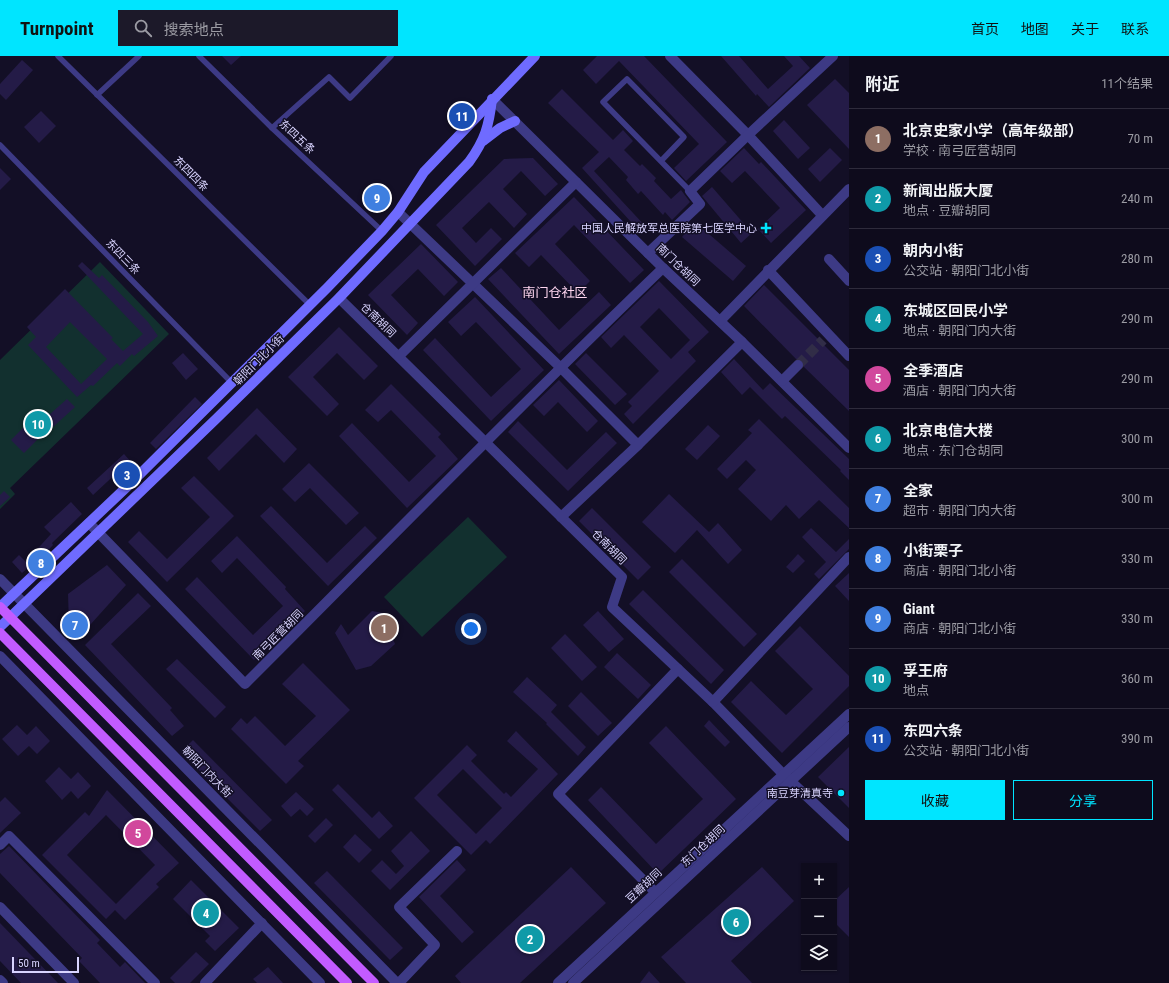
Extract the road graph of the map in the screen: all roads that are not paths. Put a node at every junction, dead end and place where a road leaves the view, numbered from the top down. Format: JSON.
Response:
{"nodes":[{"id":1,"x":58,"y":56,"type":"edge"},
{"id":2,"x":139,"y":56,"type":"edge"},
{"id":3,"x":199,"y":56,"type":"edge"},
{"id":4,"x":391,"y":56,"type":"edge"},
{"id":5,"x":534,"y":56,"type":"edge"},
{"id":6,"x":670,"y":56,"type":"edge"},
{"id":7,"x":833,"y":56,"type":"edge"},
{"id":8,"x":97,"y":95,"type":"junction"},
{"id":9,"x":492,"y":99,"type":"junction"},
{"id":10,"x":514,"y":121,"type":"junction"},
{"id":11,"x":272,"y":128,"type":"junction"},
{"id":12,"x":748,"y":134,"type":"junction"},
{"id":13,"x":481,"y":142,"type":"junction"},
{"id":14,"x":0,"y":145,"type":"edge"},
{"id":15,"x":661,"y":161,"type":"junction"},
{"id":16,"x":576,"y":182,"type":"junction"},
{"id":17,"x":849,"y":188,"type":"edge"},
{"id":18,"x":690,"y":191,"type":"junction"},
{"id":19,"x":398,"y":212,"type":"junction"},
{"id":20,"x":822,"y":214,"type":"junction"},
{"id":21,"x":411,"y":223,"type":"junction"},
{"id":22,"x":382,"y":231,"type":"junction"},
{"id":23,"x":648,"y":253,"type":"junction"},
{"id":24,"x":829,"y":259,"type":"dead end"},
{"id":25,"x":663,"y":268,"type":"junction"},
{"id":26,"x":768,"y":270,"type":"junction"},
{"id":27,"x":849,"y":281,"type":"edge"},
{"id":28,"x":473,"y":284,"type":"junction"},
{"id":29,"x":338,"y":298,"type":"junction"},
{"id":30,"x":310,"y":305,"type":"junction"},
{"id":31,"x":720,"y":321,"type":"junction"},
{"id":32,"x":742,"y":342,"type":"junction"},
{"id":33,"x":399,"y":356,"type":"junction"},
{"id":34,"x":849,"y":356,"type":"edge"},
{"id":35,"x":798,"y":365,"type":"tunnel mouth"},
{"id":36,"x":560,"y":367,"type":"junction"},
{"id":37,"x":782,"y":381,"type":"junction"},
{"id":38,"x":232,"y":383,"type":"junction"},
{"id":39,"x":847,"y":442,"type":"edge"},
{"id":40,"x":486,"y":444,"type":"junction"},
{"id":41,"x":638,"y":445,"type":"junction"},
{"id":42,"x":561,"y":517,"type":"junction"},
{"id":43,"x":89,"y":523,"type":"junction"},
{"id":44,"x":98,"y":532,"type":"junction"},
{"id":45,"x":849,"y":557,"type":"edge"},
{"id":46,"x":0,"y":578,"type":"edge"},
{"id":47,"x":15,"y":593,"type":"junction"},
{"id":48,"x":25,"y":604,"type":"junction"},
{"id":49,"x":0,"y":607,"type":"edge"},
{"id":50,"x":10,"y":617,"type":"junction"},
{"id":51,"x":0,"y":627,"type":"edge"},
{"id":52,"x":0,"y":633,"type":"edge"},
{"id":53,"x":0,"y":656,"type":"edge"},
{"id":54,"x":678,"y":669,"type":"junction"},
{"id":55,"x":713,"y":702,"type":"junction"},
{"id":56,"x":849,"y":714,"type":"edge"},
{"id":57,"x":849,"y":727,"type":"edge"},
{"id":58,"x":787,"y":777,"type":"junction"},
{"id":59,"x":849,"y":836,"type":"edge"},
{"id":60,"x":0,"y":845,"type":"edge"},
{"id":61,"x":457,"y":851,"type":"dead end"},
{"id":62,"x":655,"y":892,"type":"junction"},
{"id":63,"x":0,"y":907,"type":"edge"},
{"id":64,"x":262,"y":923,"type":"junction"},
{"id":65,"x":0,"y":980,"type":"edge"},
{"id":66,"x":3,"y":983,"type":"edge"},
{"id":67,"x":74,"y":983,"type":"edge"},
{"id":68,"x":155,"y":983,"type":"edge"},
{"id":69,"x":204,"y":983,"type":"edge"},
{"id":70,"x":320,"y":983,"type":"edge"},
{"id":71,"x":347,"y":983,"type":"edge"},
{"id":72,"x":374,"y":983,"type":"edge"},
{"id":73,"x":398,"y":983,"type":"edge"},
{"id":74,"x":558,"y":983,"type":"edge"},
{"id":75,"x":573,"y":983,"type":"edge"}],
"edges":[{"from":1,"to":8,"type":"lane","name":"东四四条"},
{"from":2,"to":8,"type":"lane"},
{"from":3,"to":11,"type":"lane","name":"东四五条"},
{"from":4,"to":11,"type":"lane"},
{"from":5,"to":9,"type":"main road","name":"朝阳门北小街"},
{"from":6,"to":12,"type":"street"},
{"from":7,"to":12,"type":"street"},
{"from":8,"to":30,"type":"lane","name":"东四四条"},
{"from":9,"to":10,"type":"street","name":"南门仓胡同"},
{"from":9,"to":13,"type":"main road","name":"朝阳门北小街"},
{"from":9,"to":19,"type":"main road","name":"朝阳门北小街"},
{"from":10,"to":13,"type":"main road"},
{"from":10,"to":16,"type":"street","name":"南门仓胡同"},
{"from":11,"to":22,"type":"lane","name":"东四五条"},
{"from":12,"to":18,"type":"street"},
{"from":12,"to":20,"type":"street"},
{"from":13,"to":21,"type":"main road","name":"朝阳门北小街"},
{"from":14,"to":38,"type":"lane","name":"东四三条"},
{"from":15,"to":15,"type":"lane"},
{"from":15,"to":18,"type":"lane"},
{"from":16,"to":23,"type":"street","name":"南门仓胡同"},
{"from":16,"to":28,"type":"street"},
{"from":17,"to":20,"type":"street"},
{"from":18,"to":23,"type":"street"},
{"from":19,"to":21,"type":"street"},
{"from":19,"to":22,"type":"main road","name":"朝阳门北小街"},
{"from":20,"to":26,"type":"street"},
{"from":21,"to":28,"type":"street"},
{"from":21,"to":29,"type":"main road","name":"朝阳门北小街"},
{"from":22,"to":30,"type":"main road","name":"朝阳门北小街"},
{"from":23,"to":25,"type":"street","name":"南门仓胡同"},
{"from":24,"to":27,"type":"street"},
{"from":25,"to":31,"type":"street","name":"南门仓胡同"},
{"from":25,"to":36,"type":"street"},
{"from":26,"to":31,"type":"street"},
{"from":26,"to":34,"type":"street"},
{"from":28,"to":33,"type":"street"},
{"from":28,"to":36,"type":"street"},
{"from":29,"to":33,"type":"street","name":"仓南胡同"},
{"from":29,"to":44,"type":"main road","name":"朝阳门北小街"},
{"from":30,"to":38,"type":"main road","name":"朝阳门北小街"},
{"from":31,"to":32,"type":"street","name":"南门仓胡同"},
{"from":32,"to":37,"type":"street","name":"南门仓胡同"},
{"from":32,"to":41,"type":"street"},
{"from":33,"to":40,"type":"street","name":"仓南胡同"},
{"from":35,"to":37,"type":"street"},
{"from":36,"to":40,"type":"street"},
{"from":36,"to":41,"type":"street"},
{"from":37,"to":39,"type":"street","name":"南门仓胡同"},
{"from":38,"to":43,"type":"main road","name":"朝阳门北小街"},
{"from":40,"to":42,"type":"street","name":"仓南胡同"},
{"from":40,"to":44,"type":"street","name":"南弓匠营胡同"},
{"from":41,"to":42,"type":"street"},
{"from":42,"to":54,"type":"street","name":"仓南胡同"},
{"from":43,"to":44,"type":"street","name":"南弓匠营胡同"},
{"from":43,"to":47,"type":"main road","name":"朝阳门北小街"},
{"from":44,"to":48,"type":"main road","name":"朝阳门北小街"},
{"from":45,"to":55,"type":"street"},
{"from":46,"to":47,"type":"street","name":"朝阳门内大街"},
{"from":47,"to":48,"type":"street","name":"朝阳门内大街"},
{"from":47,"to":49,"type":"main road","name":"朝阳门北小街"},
{"from":48,"to":50,"type":"main road","name":"朝阳门北小街"},
{"from":48,"to":73,"type":"street","name":"朝阳门内大街"},
{"from":49,"to":50,"type":"main road"},
{"from":50,"to":51,"type":"main road","name":"朝阳门北小街"},
{"from":50,"to":72,"type":"main road"},
{"from":52,"to":71,"type":"main road"},
{"from":53,"to":64,"type":"street"},
{"from":54,"to":55,"type":"street","name":"仓南胡同"},
{"from":54,"to":62,"type":"street"},
{"from":55,"to":58,"type":"street","name":"仓南胡同"},
{"from":56,"to":58,"type":"street","name":"东门仓胡同"},
{"from":57,"to":58,"type":"street","name":"东门仓胡同"},
{"from":58,"to":59,"type":"street","name":"仓南胡同"},
{"from":58,"to":62,"type":"street","name":"豆瓣胡同"},
{"from":58,"to":75,"type":"street","name":"东门仓胡同"},
{"from":60,"to":68,"type":"street"},
{"from":61,"to":73,"type":"street"},
{"from":62,"to":74,"type":"street","name":"豆瓣胡同"},
{"from":63,"to":67,"type":"street"},
{"from":64,"to":69,"type":"street"},
{"from":64,"to":70,"type":"street"},
{"from":65,"to":66,"type":"street"}]}
